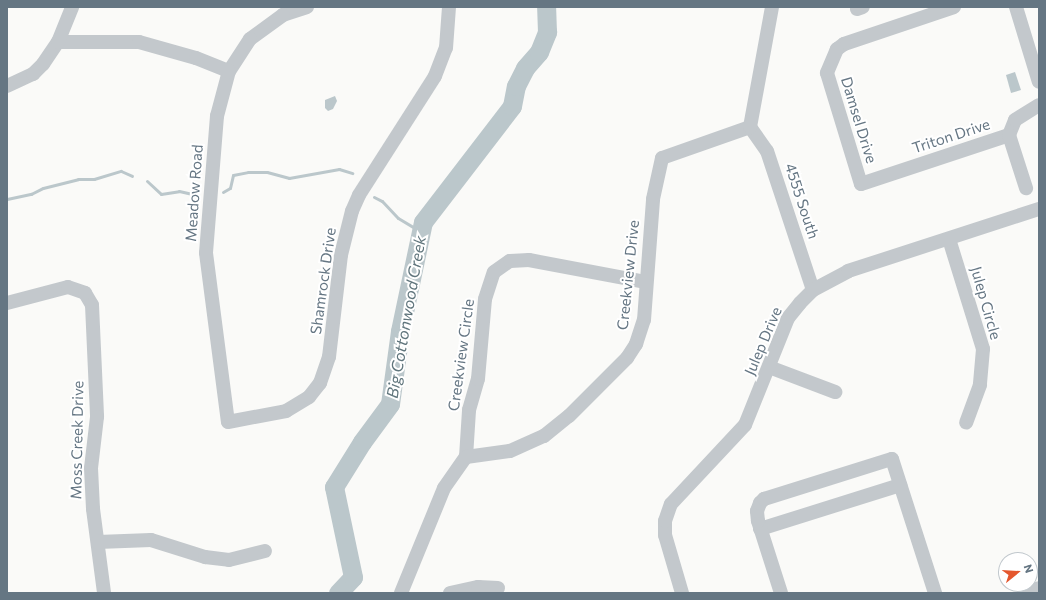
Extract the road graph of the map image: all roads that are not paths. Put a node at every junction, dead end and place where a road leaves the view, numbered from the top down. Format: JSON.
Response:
{"nodes":[{"id":1,"x":72,"y":7,"type":"edge"},
{"id":2,"x":307,"y":7,"type":"edge"},
{"id":3,"x":449,"y":7,"type":"edge"},
{"id":4,"x":772,"y":7,"type":"edge"},
{"id":5,"x":954,"y":7,"type":"edge"},
{"id":6,"x":1016,"y":7,"type":"edge"},
{"id":7,"x":58,"y":42,"type":"junction"},
{"id":8,"x":1037,"y":63,"type":"edge"},
{"id":9,"x":229,"y":71,"type":"junction"},
{"id":10,"x":1039,"y":82,"type":"edge"},
{"id":11,"x":7,"y":86,"type":"edge"},
{"id":12,"x":1039,"y":105,"type":"edge"},
{"id":13,"x":750,"y":127,"type":"junction"},
{"id":14,"x":1009,"y":136,"type":"junction"},
{"id":15,"x":861,"y":184,"type":"joint"},
{"id":16,"x":1026,"y":188,"type":"dead end"},
{"id":17,"x":1039,"y":209,"type":"edge"},
{"id":18,"x":949,"y":239,"type":"junction"},
{"id":19,"x":645,"y":282,"type":"junction"},
{"id":20,"x":813,"y":290,"type":"junction"},
{"id":21,"x":7,"y":303,"type":"edge"},
{"id":22,"x":769,"y":367,"type":"junction"},
{"id":23,"x":835,"y":392,"type":"dead end"},
{"id":24,"x":228,"y":422,"type":"joint"},
{"id":25,"x":966,"y":423,"type":"dead end"},
{"id":26,"x":466,"y":458,"type":"junction"},
{"id":27,"x":900,"y":485,"type":"junction"},
{"id":28,"x":760,"y":529,"type":"junction"},
{"id":29,"x":98,"y":542,"type":"junction"},
{"id":30,"x":265,"y":551,"type":"dead end"},
{"id":31,"x":498,"y":588,"type":"dead end"},
{"id":32,"x":1039,"y":588,"type":"edge"},
{"id":33,"x":104,"y":593,"type":"edge"},
{"id":34,"x":403,"y":593,"type":"edge"},
{"id":35,"x":450,"y":593,"type":"edge"},
{"id":36,"x":682,"y":593,"type":"edge"},
{"id":37,"x":781,"y":593,"type":"edge"},
{"id":38,"x":935,"y":593,"type":"edge"},
{"id":39,"x":1024,"y":593,"type":"edge"}],
"edges":[{"from":1,"to":7,"type":"street"},
{"from":2,"to":9,"type":"street","name":"Meadow Road"},
{"from":3,"to":24,"type":"street","name":"Shamrock Drive"},
{"from":4,"to":13,"type":"street"},
{"from":5,"to":15,"type":"street","name":"Damsel Drive"},
{"from":6,"to":8,"type":"street"},
{"from":7,"to":9,"type":"street"},
{"from":7,"to":11,"type":"street"},
{"from":8,"to":10,"type":"street"},
{"from":9,"to":24,"type":"street","name":"Meadow Road"},
{"from":12,"to":14,"type":"street","name":"Triton Drive"},
{"from":13,"to":19,"type":"street","name":"Creekview Drive"},
{"from":13,"to":20,"type":"street","name":"4555 South"},
{"from":14,"to":15,"type":"street","name":"Triton Drive"},
{"from":14,"to":16,"type":"street"},
{"from":17,"to":18,"type":"street","name":"Julep Drive"},
{"from":18,"to":20,"type":"street","name":"Julep Drive"},
{"from":18,"to":25,"type":"street","name":"Julep Circle"},
{"from":19,"to":26,"type":"street","name":"Creekview Drive"},
{"from":19,"to":26,"type":"street","name":"Creekview Circle"},
{"from":20,"to":22,"type":"street","name":"Julep Drive"},
{"from":21,"to":29,"type":"street","name":"Moss Creek Drive"},
{"from":22,"to":23,"type":"street"},
{"from":22,"to":36,"type":"street","name":"Julep Drive"},
{"from":26,"to":34,"type":"street"},
{"from":27,"to":28,"type":"street"},
{"from":27,"to":28,"type":"street"},
{"from":27,"to":38,"type":"street"},
{"from":28,"to":37,"type":"street"},
{"from":29,"to":30,"type":"street"},
{"from":29,"to":33,"type":"street","name":"Moss Creek Drive"},
{"from":31,"to":35,"type":"street"},
{"from":32,"to":39,"type":"street"}]}
